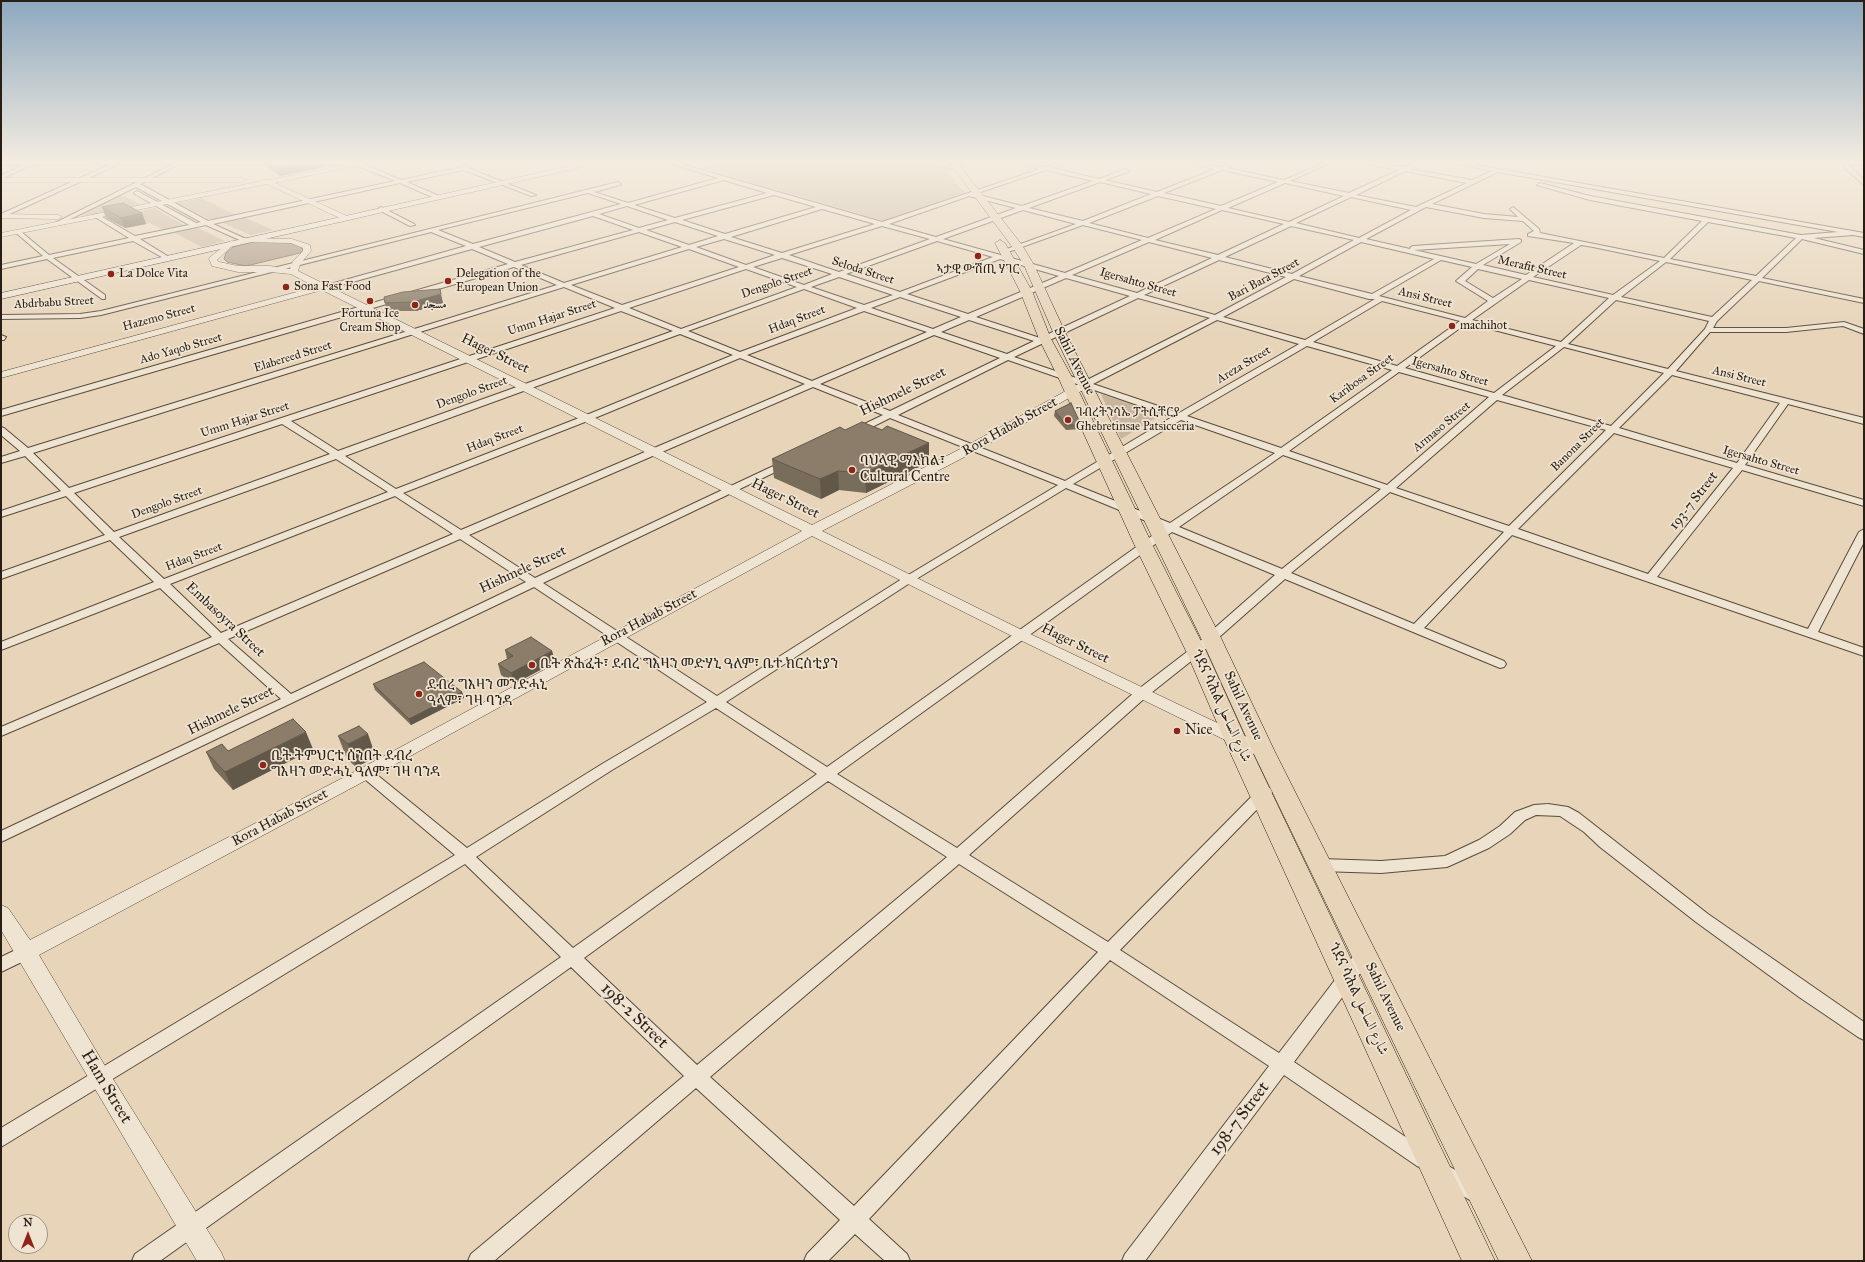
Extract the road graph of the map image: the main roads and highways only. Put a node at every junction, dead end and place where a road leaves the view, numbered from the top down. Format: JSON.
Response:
{"nodes":[{"id":1,"x":331,"y":221,"type":"edge"},
{"id":2,"x":992,"y":221,"type":"edge"},
{"id":3,"x":1,"y":296,"type":"edge"},
{"id":4,"x":1112,"y":456,"type":"junction"},
{"id":5,"x":1157,"y":532,"type":"junction"},
{"id":6,"x":1204,"y":645,"type":"junction"},
{"id":7,"x":1270,"y":787,"type":"junction"},
{"id":8,"x":1479,"y":1261,"type":"edge"},
{"id":9,"x":1516,"y":1261,"type":"edge"}],
"edges":[{"from":1,"to":3,"type":"main road"},
{"from":2,"to":4,"type":"highway"},
{"from":4,"to":5,"type":"highway","name":"Sahil Avenue"},
{"from":4,"to":5,"type":"highway"},
{"from":5,"to":6,"type":"highway","name":"Sahil Avenue"},
{"from":6,"to":7,"type":"highway","name":"Sahil Avenue"},
{"from":6,"to":7,"type":"highway","name":"ጎደና ሳሕል شارع الساحل"},
{"from":7,"to":8,"type":"highway","name":"ጎደና ሳሕል شارع الساحل"},
{"from":7,"to":9,"type":"highway","name":"Sahil Avenue"}]}
